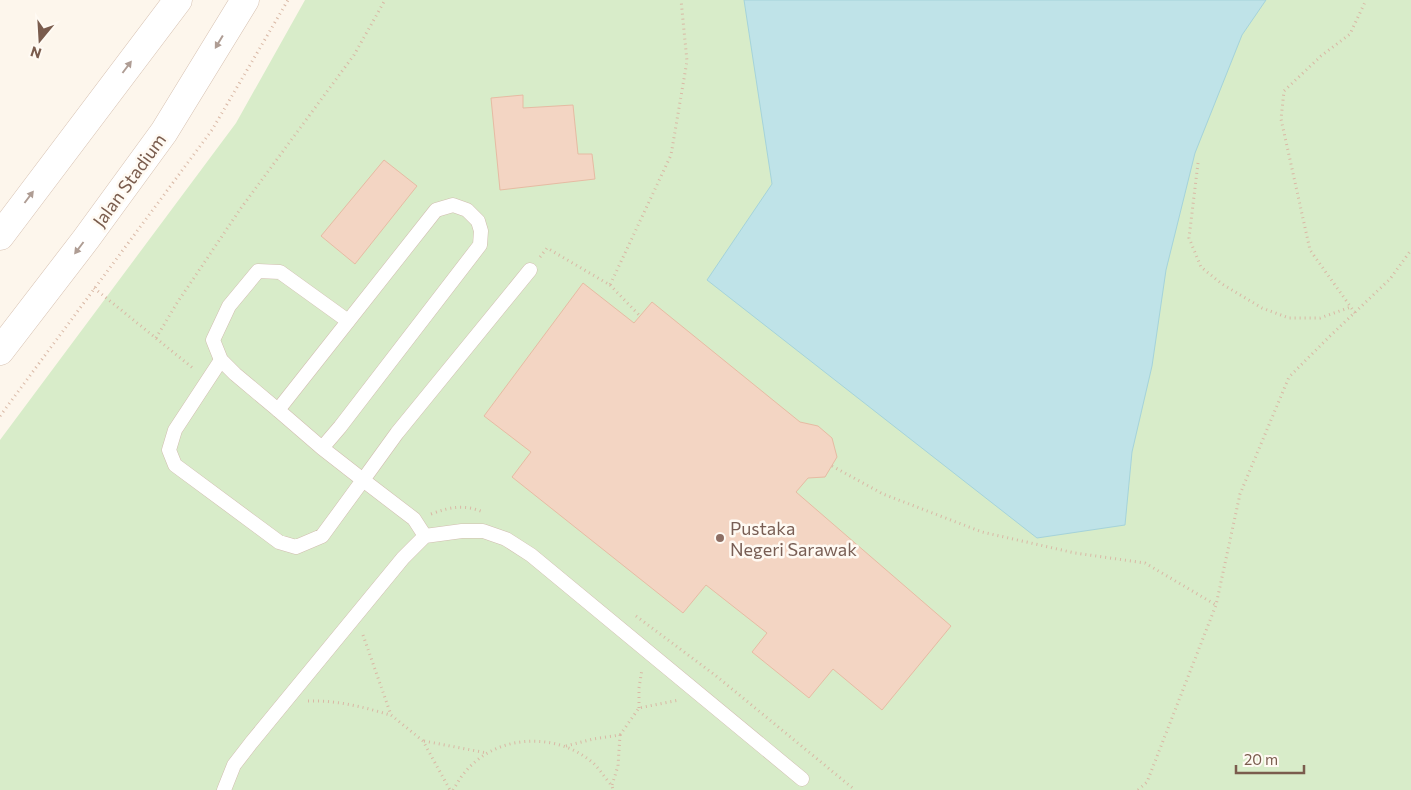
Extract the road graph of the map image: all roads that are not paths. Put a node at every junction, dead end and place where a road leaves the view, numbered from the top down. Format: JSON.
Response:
{"nodes":[{"id":1,"x":178,"y":0,"type":"edge"},
{"id":2,"x":244,"y":0,"type":"edge"},
{"id":3,"x":0,"y":236,"type":"edge"},
{"id":4,"x":530,"y":270,"type":"road end"},
{"id":5,"x":348,"y":321,"type":"junction"},
{"id":6,"x":0,"y":351,"type":"edge"},
{"id":7,"x":221,"y":360,"type":"junction"},
{"id":8,"x":278,"y":410,"type":"junction"},
{"id":9,"x":322,"y":448,"type":"junction"},
{"id":10,"x":363,"y":480,"type":"junction"},
{"id":11,"x":424,"y":536,"type":"junction"},
{"id":12,"x":802,"y":779,"type":"dead end"},
{"id":13,"x":224,"y":790,"type":"edge"}],
"edges":[{"from":3,"to":1,"type":"main road","one_way":true},
{"from":2,"to":6,"type":"main road","name":"Jalan Stadium","one_way":true},
{"from":4,"to":10,"type":"lane"},
{"from":5,"to":7,"type":"lane"},
{"from":5,"to":8,"type":"lane"},
{"from":5,"to":9,"type":"lane"},
{"from":7,"to":8,"type":"lane"},
{"from":7,"to":10,"type":"lane"},
{"from":8,"to":9,"type":"lane"},
{"from":9,"to":10,"type":"lane"},
{"from":10,"to":11,"type":"lane"},
{"from":11,"to":12,"type":"lane"},
{"from":11,"to":13,"type":"lane"}]}
